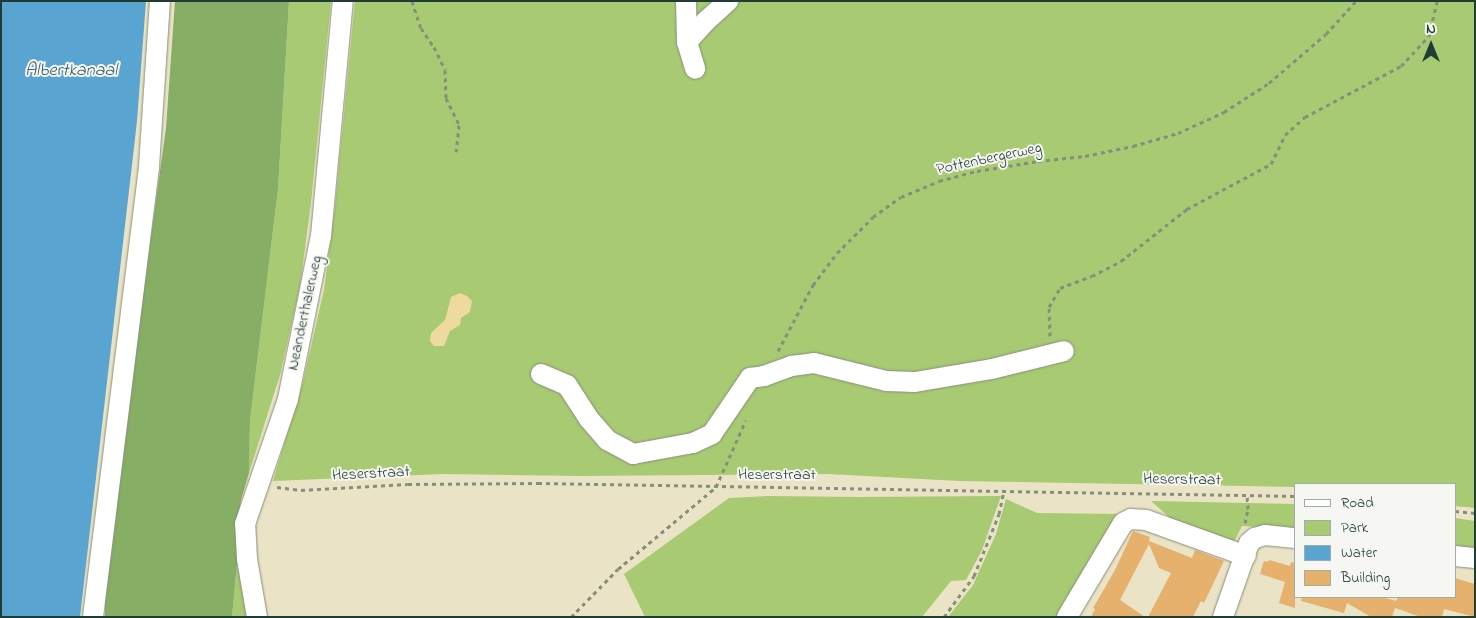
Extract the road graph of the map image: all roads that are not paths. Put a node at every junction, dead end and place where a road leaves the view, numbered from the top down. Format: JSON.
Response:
{"nodes":[{"id":1,"x":160,"y":1,"type":"edge"},
{"id":2,"x":343,"y":1,"type":"edge"},
{"id":3,"x":686,"y":1,"type":"edge"},
{"id":4,"x":728,"y":1,"type":"edge"},
{"id":5,"x":687,"y":42,"type":"junction"},
{"id":6,"x":695,"y":69,"type":"dead end"},
{"id":7,"x":1057,"y":353,"type":"road end"},
{"id":8,"x":541,"y":374,"type":"dead end"},
{"id":9,"x":1294,"y":538,"type":"edge"},
{"id":10,"x":1246,"y":556,"type":"junction"},
{"id":11,"x":1456,"y":556,"type":"edge"},
{"id":12,"x":1475,"y":558,"type":"edge"},
{"id":13,"x":1073,"y":615,"type":"edge"},
{"id":14,"x":93,"y":617,"type":"edge"},
{"id":15,"x":257,"y":617,"type":"edge"},
{"id":16,"x":1223,"y":617,"type":"edge"}],
"edges":[{"from":1,"to":14,"type":"street"},
{"from":2,"to":15,"type":"street","name":"Neanderthalerweg"},
{"from":3,"to":5,"type":"street"},
{"from":4,"to":5,"type":"street"},
{"from":5,"to":6,"type":"street"},
{"from":7,"to":8,"type":"street"},
{"from":9,"to":10,"type":"street"},
{"from":10,"to":13,"type":"street"},
{"from":10,"to":16,"type":"street"},
{"from":11,"to":12,"type":"street"}]}
